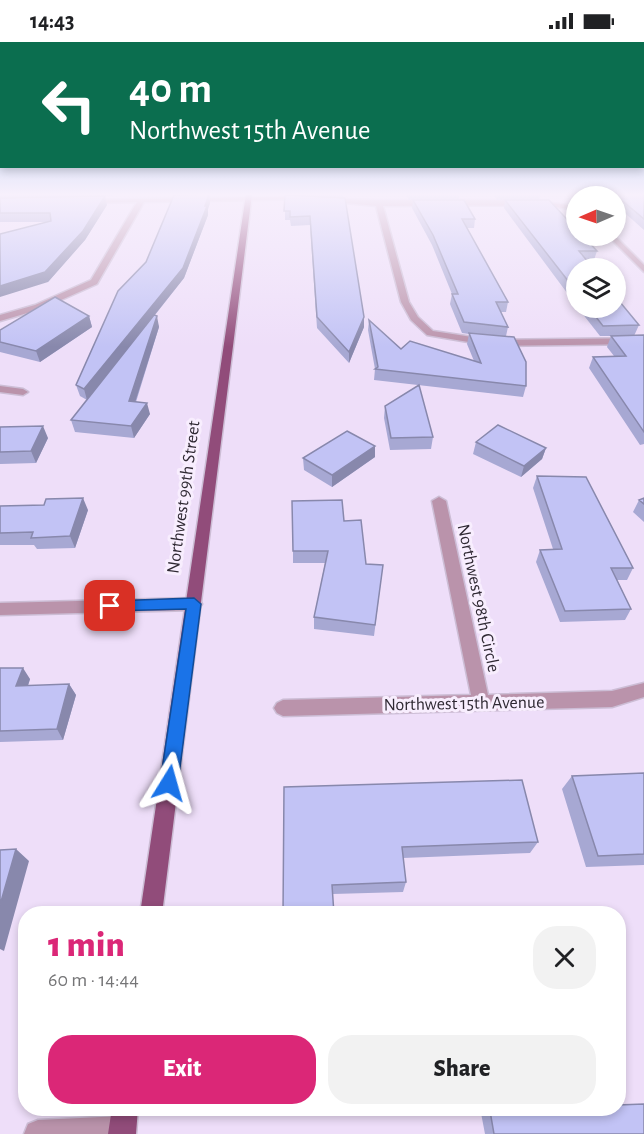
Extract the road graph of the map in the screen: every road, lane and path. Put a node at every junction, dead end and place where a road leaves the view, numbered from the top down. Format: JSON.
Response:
{"nodes":[{"id":1,"x":116,"y":245,"type":"edge"},
{"id":2,"x":242,"y":245,"type":"edge"},
{"id":3,"x":390,"y":245,"type":"edge"},
{"id":4,"x":621,"y":246,"type":"edge"},
{"id":5,"x":644,"y":270,"type":"edge"},
{"id":6,"x":0,"y":318,"type":"edge"},
{"id":7,"x":644,"y":341,"type":"edge"},
{"id":8,"x":0,"y":389,"type":"edge"},
{"id":9,"x":23,"y":392,"type":"dead end"},
{"id":10,"x":439,"y":501,"type":"dead end"},
{"id":11,"x":194,"y":604,"type":"junction"},
{"id":12,"x":0,"y":609,"type":"edge"},
{"id":13,"x":644,"y":690,"type":"edge"},
{"id":14,"x":481,"y":703,"type":"junction"},
{"id":15,"x":283,"y":708,"type":"dead end"},
{"id":16,"x":153,"y":906,"type":"edge"},
{"id":17,"x":123,"y":1124,"type":"edge"},
{"id":18,"x":38,"y":1134,"type":"edge"}],
"edges":[{"from":1,"to":6,"type":"street"},
{"from":2,"to":11,"type":"main road","name":"Northwest 99th Street"},
{"from":3,"to":7,"type":"street"},
{"from":4,"to":5,"type":"street"},
{"from":8,"to":9,"type":"street"},
{"from":10,"to":14,"type":"street","name":"Northwest 98th Circle"},
{"from":11,"to":12,"type":"street"},
{"from":11,"to":16,"type":"main road","name":"Northwest 99th Street"},
{"from":13,"to":14,"type":"street","name":"Northwest 15th Avenue"},
{"from":14,"to":15,"type":"street","name":"Northwest 15th Avenue"},
{"from":17,"to":18,"type":"street"}]}
